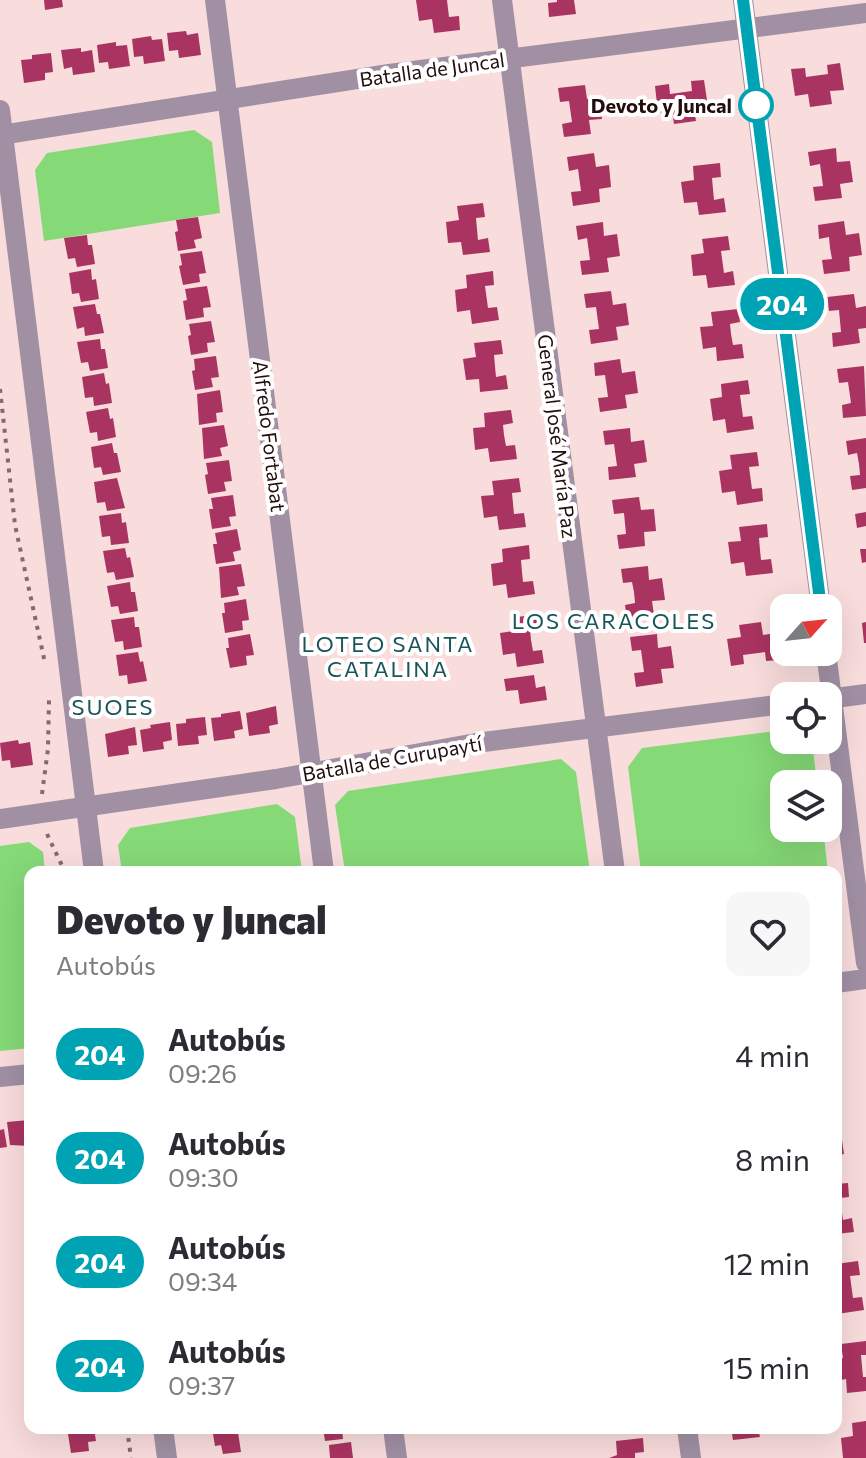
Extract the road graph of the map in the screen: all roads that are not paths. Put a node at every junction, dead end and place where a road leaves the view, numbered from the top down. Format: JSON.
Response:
{"nodes":[{"id":1,"x":215,"y":0,"type":"edge"},
{"id":2,"x":502,"y":0,"type":"edge"},
{"id":3,"x":743,"y":0,"type":"edge"},
{"id":4,"x":866,"y":13,"type":"edge"},
{"id":5,"x":747,"y":28,"type":"junction"},
{"id":6,"x":509,"y":59,"type":"junction"},
{"id":7,"x":228,"y":100,"type":"junction"},
{"id":8,"x":0,"y":110,"type":"edge"},
{"id":9,"x":2,"y":135,"type":"edge"},
{"id":10,"x":819,"y":594,"type":"edge"},
{"id":11,"x":866,"y":694,"type":"edge"},
{"id":12,"x":842,"y":697,"type":"edge"},
{"id":13,"x":770,"y":706,"type":"edge"},
{"id":14,"x":596,"y":728,"type":"junction"},
{"id":15,"x":838,"y":754,"type":"edge"},
{"id":16,"x":312,"y":772,"type":"junction"},
{"id":17,"x":86,"y":807,"type":"junction"},
{"id":18,"x":0,"y":819,"type":"edge"},
{"id":19,"x":93,"y":866,"type":"edge"},
{"id":20,"x":323,"y":866,"type":"edge"},
{"id":21,"x":614,"y":866,"type":"edge"},
{"id":22,"x":866,"y":963,"type":"edge"},
{"id":23,"x":866,"y":979,"type":"edge"},
{"id":24,"x":842,"y":982,"type":"edge"},
{"id":25,"x":24,"y":1075,"type":"edge"},
{"id":26,"x":0,"y":1077,"type":"edge"},
{"id":27,"x":164,"y":1434,"type":"edge"},
{"id":28,"x":394,"y":1434,"type":"edge"},
{"id":29,"x":688,"y":1434,"type":"edge"},
{"id":30,"x":167,"y":1458,"type":"edge"},
{"id":31,"x":397,"y":1458,"type":"edge"},
{"id":32,"x":691,"y":1458,"type":"edge"}],
"edges":[{"from":1,"to":7,"type":"street","name":"Alfredo Fortabat"},
{"from":2,"to":6,"type":"street","name":"General José María Paz"},
{"from":3,"to":5,"type":"street"},
{"from":4,"to":5,"type":"street","name":"Batalla de Juncal"},
{"from":5,"to":6,"type":"street","name":"Batalla de Juncal"},
{"from":5,"to":10,"type":"street"},
{"from":6,"to":7,"type":"street","name":"Batalla de Juncal"},
{"from":6,"to":14,"type":"street","name":"General José María Paz"},
{"from":7,"to":9,"type":"street","name":"Batalla de Juncal"},
{"from":7,"to":16,"type":"street","name":"Alfredo Fortabat"},
{"from":8,"to":9,"type":"street"},
{"from":9,"to":17,"type":"street"},
{"from":11,"to":12,"type":"street"},
{"from":13,"to":14,"type":"street","name":"Batalla de Curupaytí"},
{"from":14,"to":16,"type":"street","name":"Batalla de Curupaytí"},
{"from":14,"to":21,"type":"street","name":"General José María Paz"},
{"from":15,"to":22,"type":"street"},
{"from":16,"to":17,"type":"street","name":"Batalla de Curupaytí"},
{"from":16,"to":20,"type":"street","name":"Alfredo Fortabat"},
{"from":17,"to":18,"type":"street","name":"Batalla de Curupaytí"},
{"from":17,"to":19,"type":"street"},
{"from":23,"to":24,"type":"street"},
{"from":25,"to":26,"type":"street"},
{"from":27,"to":30,"type":"street"},
{"from":28,"to":31,"type":"street"},
{"from":29,"to":32,"type":"street"}]}
